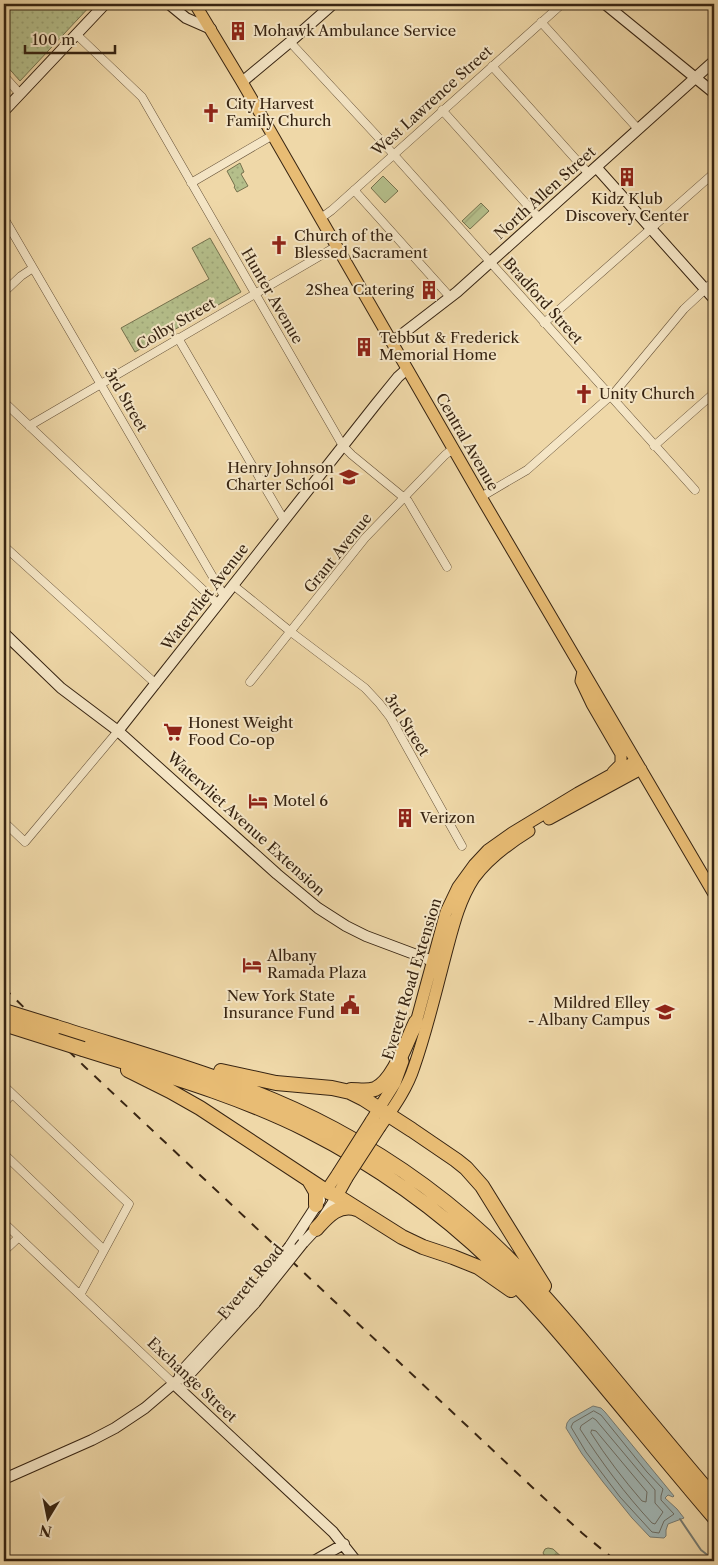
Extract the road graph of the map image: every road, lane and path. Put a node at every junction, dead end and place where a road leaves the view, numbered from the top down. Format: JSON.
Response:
{"nodes":[{"id":1,"x":105,"y":4,"type":"edge"},
{"id":2,"x":169,"y":4,"type":"edge"},
{"id":3,"x":195,"y":4,"type":"edge"},
{"id":4,"x":333,"y":4,"type":"edge"},
{"id":5,"x":562,"y":4,"type":"edge"},
{"id":6,"x":604,"y":4,"type":"edge"},
{"id":7,"x":541,"y":22,"type":"junction"},
{"id":8,"x":211,"y":29,"type":"junction"},
{"id":9,"x":76,"y":34,"type":"junction"},
{"id":10,"x":290,"y":42,"type":"junction"},
{"id":11,"x":714,"y":61,"type":"edge"},
{"id":12,"x":492,"y":66,"type":"junction"},
{"id":13,"x":4,"y":76,"type":"edge"},
{"id":14,"x":696,"y":77,"type":"junction"},
{"id":15,"x":242,"y":82,"type":"junction"},
{"id":16,"x":714,"y":93,"type":"edge"},
{"id":17,"x":20,"y":94,"type":"junction"},
{"id":18,"x":442,"y":110,"type":"junction"},
{"id":19,"x":4,"y":111,"type":"edge"},
{"id":20,"x":638,"y":129,"type":"junction"},
{"id":21,"x":273,"y":135,"type":"junction"},
{"id":22,"x":394,"y":155,"type":"junction"},
{"id":23,"x":592,"y":170,"type":"junction"},
{"id":24,"x":714,"y":173,"type":"edge"},
{"id":25,"x":191,"y":183,"type":"junction"},
{"id":26,"x":354,"y":190,"type":"junction"},
{"id":27,"x":4,"y":218,"type":"edge"},
{"id":28,"x":321,"y":218,"type":"junction"},
{"id":29,"x":539,"y":218,"type":"junction"},
{"id":30,"x":652,"y":229,"type":"junction"},
{"id":31,"x":337,"y":246,"type":"junction"},
{"id":32,"x":490,"y":262,"type":"junction"},
{"id":33,"x":33,"y":268,"type":"junction"},
{"id":34,"x":714,"y":281,"type":"edge"},
{"id":35,"x":705,"y":289,"type":"junction"},
{"id":36,"x":4,"y":292,"type":"edge"},
{"id":37,"x":255,"y":294,"type":"junction"},
{"id":38,"x":450,"y":297,"type":"junction"},
{"id":39,"x":714,"y":299,"type":"edge"},
{"id":40,"x":544,"y":323,"type":"junction"},
{"id":41,"x":178,"y":338,"type":"junction"},
{"id":42,"x":392,"y":342,"type":"junction"},
{"id":43,"x":407,"y":369,"type":"junction"},
{"id":44,"x":100,"y":384,"type":"junction"},
{"id":45,"x":714,"y":393,"type":"edge"},
{"id":46,"x":610,"y":396,"type":"junction"},
{"id":47,"x":4,"y":402,"type":"edge"},
{"id":48,"x":29,"y":426,"type":"junction"},
{"id":49,"x":343,"y":446,"type":"junction"},
{"id":50,"x":654,"y":446,"type":"junction"},
{"id":51,"x":454,"y":448,"type":"junction"},
{"id":52,"x":695,"y":490,"type":"dead end"},
{"id":53,"x":404,"y":497,"type":"junction"},
{"id":54,"x":481,"y":497,"type":"junction"},
{"id":55,"x":284,"y":520,"type":"junction"},
{"id":56,"x":4,"y":546,"type":"edge"},
{"id":57,"x":447,"y":567,"type":"dead end"},
{"id":58,"x":233,"y":584,"type":"junction"},
{"id":59,"x":221,"y":600,"type":"junction"},
{"id":60,"x":4,"y":632,"type":"edge"},
{"id":61,"x":291,"y":632,"type":"junction"},
{"id":62,"x":583,"y":670,"type":"junction"},
{"id":63,"x":250,"y":682,"type":"dead end"},
{"id":64,"x":156,"y":684,"type":"junction"},
{"id":65,"x":118,"y":731,"type":"junction"},
{"id":66,"x":639,"y":765,"type":"junction"},
{"id":67,"x":606,"y":778,"type":"junction"},
{"id":68,"x":664,"y":807,"type":"junction"},
{"id":69,"x":562,"y":812,"type":"junction"},
{"id":70,"x":4,"y":822,"type":"edge"},
{"id":71,"x":462,"y":846,"type":"dead end"},
{"id":72,"x":714,"y":894,"type":"edge"},
{"id":73,"x":438,"y":963,"type":"junction"},
{"id":74,"x":4,"y":1011,"type":"edge"},
{"id":75,"x":416,"y":1022,"type":"junction"},
{"id":76,"x":4,"y":1024,"type":"edge"},
{"id":77,"x":106,"y":1042,"type":"junction"},
{"id":78,"x":83,"y":1049,"type":"junction"},
{"id":79,"x":4,"y":1086,"type":"edge"},
{"id":80,"x":322,"y":1087,"type":"junction"},
{"id":81,"x":12,"y":1094,"type":"junction"},
{"id":82,"x":4,"y":1103,"type":"edge"},
{"id":83,"x":384,"y":1112,"type":"junction"},
{"id":84,"x":4,"y":1154,"type":"edge"},
{"id":85,"x":309,"y":1179,"type":"junction"},
{"id":86,"x":332,"y":1193,"type":"junction"},
{"id":87,"x":316,"y":1205,"type":"junction"},
{"id":88,"x":365,"y":1213,"type":"junction"},
{"id":89,"x":4,"y":1223,"type":"edge"},
{"id":90,"x":316,"y":1229,"type":"junction"},
{"id":91,"x":18,"y":1237,"type":"junction"},
{"id":92,"x":104,"y":1250,"type":"junction"},
{"id":93,"x":4,"y":1251,"type":"edge"},
{"id":94,"x":80,"y":1295,"type":"junction"},
{"id":95,"x":252,"y":1300,"type":"junction"},
{"id":96,"x":576,"y":1334,"type":"junction"},
{"id":97,"x":596,"y":1376,"type":"junction"},
{"id":98,"x":177,"y":1381,"type":"junction"},
{"id":99,"x":4,"y":1479,"type":"edge"},
{"id":100,"x":714,"y":1498,"type":"edge"},
{"id":101,"x":714,"y":1517,"type":"edge"},
{"id":102,"x":344,"y":1544,"type":"junction"},
{"id":103,"x":314,"y":1561,"type":"edge"},
{"id":104,"x":356,"y":1561,"type":"edge"}],
"edges":[{"from":1,"to":9,"type":"street"},
{"from":2,"to":8,"type":"street"},
{"from":3,"to":8,"type":"main road","name":"Central Avenue"},
{"from":4,"to":10,"type":"street"},
{"from":5,"to":7,"type":"street","name":"West Lawrence Street"},
{"from":6,"to":14,"type":"street"},
{"from":7,"to":12,"type":"street","name":"West Lawrence Street"},
{"from":7,"to":20,"type":"street"},
{"from":8,"to":15,"type":"main road","name":"Central Avenue"},
{"from":9,"to":17,"type":"street"},
{"from":9,"to":25,"type":"street","name":"Hunter Avenue"},
{"from":10,"to":15,"type":"street"},
{"from":10,"to":22,"type":"street","name":"Bradford Street"},
{"from":11,"to":14,"type":"street","name":"North Allen Street"},
{"from":12,"to":18,"type":"street","name":"West Lawrence Street"},
{"from":12,"to":23,"type":"street"},
{"from":13,"to":17,"type":"street"},
{"from":14,"to":16,"type":"street"},
{"from":14,"to":20,"type":"street","name":"North Allen Street"},
{"from":15,"to":21,"type":"main road","name":"Central Avenue"},
{"from":17,"to":19,"type":"street"},
{"from":18,"to":22,"type":"street","name":"West Lawrence Street"},
{"from":18,"to":29,"type":"street"},
{"from":20,"to":23,"type":"street","name":"North Allen Street"},
{"from":21,"to":25,"type":"street"},
{"from":21,"to":28,"type":"main road","name":"Central Avenue"},
{"from":22,"to":26,"type":"street","name":"West Lawrence Street"},
{"from":22,"to":32,"type":"street","name":"Bradford Street"},
{"from":23,"to":29,"type":"street","name":"North Allen Street"},
{"from":23,"to":30,"type":"street"},
{"from":24,"to":30,"type":"street"},
{"from":25,"to":37,"type":"street","name":"Hunter Avenue"},
{"from":26,"to":28,"type":"street","name":"West Lawrence Street"},
{"from":26,"to":38,"type":"street"},
{"from":27,"to":33,"type":"street","name":"3rd Street"},
{"from":28,"to":31,"type":"main road","name":"Central Avenue"},
{"from":29,"to":32,"type":"street","name":"North Allen Street"},
{"from":30,"to":35,"type":"street"},
{"from":30,"to":40,"type":"street"},
{"from":31,"to":37,"type":"street","name":"Colby Street"},
{"from":31,"to":42,"type":"main road","name":"Central Avenue"},
{"from":32,"to":38,"type":"street","name":"North Allen Street"},
{"from":32,"to":40,"type":"street","name":"Bradford Street"},
{"from":33,"to":36,"type":"street"},
{"from":33,"to":44,"type":"street","name":"3rd Street"},
{"from":34,"to":35,"type":"street"},
{"from":35,"to":39,"type":"street"},
{"from":35,"to":46,"type":"street"},
{"from":37,"to":41,"type":"street","name":"Colby Street"},
{"from":37,"to":49,"type":"street","name":"Hunter Avenue"},
{"from":38,"to":42,"type":"street","name":"North Allen Street"},
{"from":40,"to":46,"type":"street","name":"Bradford Street"},
{"from":41,"to":44,"type":"street","name":"Colby Street"},
{"from":41,"to":55,"type":"street"},
{"from":42,"to":43,"type":"main road","name":"Central Avenue"},
{"from":43,"to":49,"type":"street","name":"Watervliet Avenue"},
{"from":43,"to":51,"type":"main road","name":"Central Avenue"},
{"from":44,"to":48,"type":"street","name":"Colby Street"},
{"from":44,"to":59,"type":"street","name":"3rd Street"},
{"from":45,"to":50,"type":"street"},
{"from":46,"to":50,"type":"street","name":"Bradford Street"},
{"from":46,"to":54,"type":"street"},
{"from":47,"to":48,"type":"street"},
{"from":48,"to":59,"type":"street"},
{"from":49,"to":53,"type":"street","name":"Hunter Avenue"},
{"from":49,"to":55,"type":"street","name":"Watervliet Avenue"},
{"from":50,"to":52,"type":"street","name":"Bradford Street"},
{"from":51,"to":53,"type":"street","name":"Grant Avenue"},
{"from":51,"to":54,"type":"main road","name":"Central Avenue"},
{"from":53,"to":57,"type":"street","name":"Hunter Avenue"},
{"from":53,"to":61,"type":"street","name":"Grant Avenue"},
{"from":54,"to":62,"type":"main road","name":"Central Avenue"},
{"from":55,"to":58,"type":"street","name":"Watervliet Avenue"},
{"from":56,"to":64,"type":"street"},
{"from":58,"to":59,"type":"street","name":"Watervliet Avenue"},
{"from":58,"to":61,"type":"street","name":"3rd Street"},
{"from":59,"to":64,"type":"street","name":"Watervliet Avenue"},
{"from":60,"to":65,"type":"street","name":"Watervliet Avenue Extension"},
{"from":61,"to":63,"type":"street","name":"Grant Avenue"},
{"from":61,"to":71,"type":"street","name":"3rd Street"},
{"from":62,"to":66,"type":"main road","name":"Central Avenue"},
{"from":62,"to":67,"type":"main road"},
{"from":64,"to":65,"type":"street","name":"Watervliet Avenue"},
{"from":65,"to":70,"type":"street","name":"Watervliet Avenue"},
{"from":65,"to":73,"type":"street","name":"Watervliet Avenue Extension"},
{"from":66,"to":67,"type":"main road","name":"Everett Road Extension"},
{"from":66,"to":68,"type":"main road","name":"Central Avenue"},
{"from":66,"to":69,"type":"main road","name":"Everett Road Extension"},
{"from":67,"to":73,"type":"main road","name":"Everett Road Extension"},
{"from":68,"to":69,"type":"main road"},
{"from":68,"to":72,"type":"main road","name":"Central Avenue"},
{"from":69,"to":73,"type":"main road","name":"Everett Road Extension"},
{"from":73,"to":75,"type":"main road","name":"Everett Road Extension"},
{"from":73,"to":83,"type":"main road","name":"Everett Road Extension"},
{"from":74,"to":77,"type":"highway","bridge":true},
{"from":75,"to":80,"type":"highway"},
{"from":75,"to":83,"type":"main road","name":"Everett Road Extension"},
{"from":76,"to":78,"type":"highway","bridge":true},
{"from":77,"to":80,"type":"highway"},
{"from":77,"to":96,"type":"highway"},
{"from":78,"to":85,"type":"highway"},
{"from":78,"to":97,"type":"highway"},
{"from":79,"to":81,"type":"street"},
{"from":80,"to":83,"type":"highway"},
{"from":81,"to":82,"type":"street"},
{"from":81,"to":92,"type":"street"},
{"from":83,"to":86,"type":"main road","name":"Everett Road Extension","bridge":true},
{"from":83,"to":96,"type":"highway"},
{"from":84,"to":92,"type":"street"},
{"from":85,"to":86,"type":"highway"},
{"from":85,"to":87,"type":"highway"},
{"from":86,"to":87,"type":"street","name":"Everett Road"},
{"from":86,"to":88,"type":"highway"},
{"from":86,"to":90,"type":"street","name":"Everett Road"},
{"from":87,"to":95,"type":"street","name":"Everett Road","bridge":true},
{"from":88,"to":90,"type":"highway"},
{"from":88,"to":97,"type":"highway"},
{"from":89,"to":91,"type":"street","name":"Exchange Street"},
{"from":90,"to":95,"type":"street","name":"Everett Road","bridge":true},
{"from":91,"to":93,"type":"street"},
{"from":91,"to":94,"type":"street","name":"Exchange Street"},
{"from":92,"to":94,"type":"street"},
{"from":94,"to":98,"type":"street","name":"Exchange Street"},
{"from":95,"to":98,"type":"street","name":"Everett Road"},
{"from":96,"to":100,"type":"highway"},
{"from":97,"to":101,"type":"highway"},
{"from":98,"to":99,"type":"street","name":"Everett Road"},
{"from":98,"to":102,"type":"street","name":"Exchange Street"},
{"from":102,"to":103,"type":"street"},
{"from":102,"to":104,"type":"street","name":"Exchange Street"}]}
